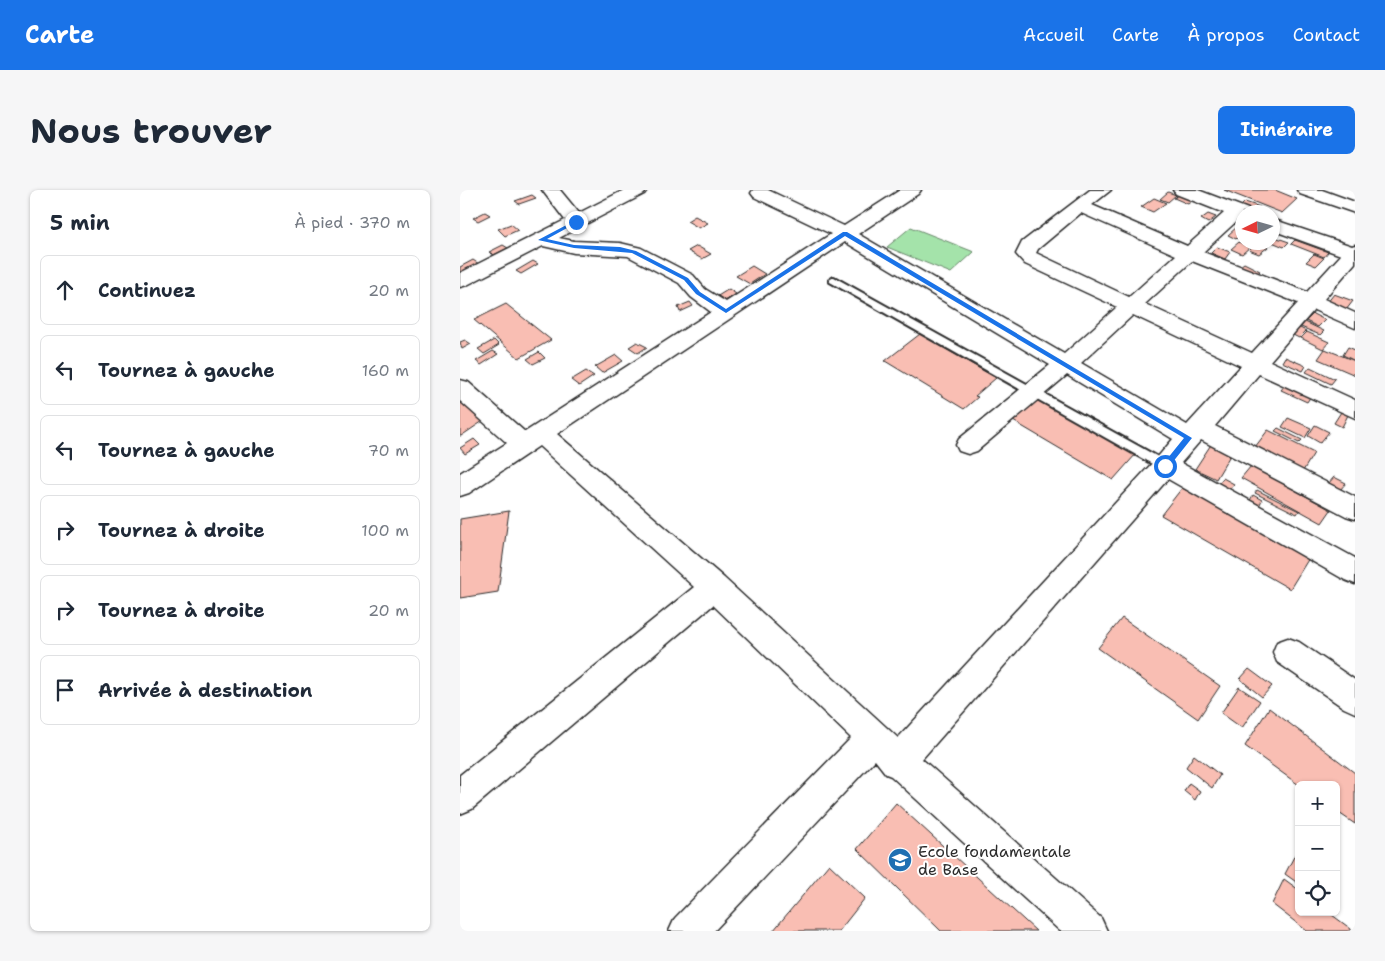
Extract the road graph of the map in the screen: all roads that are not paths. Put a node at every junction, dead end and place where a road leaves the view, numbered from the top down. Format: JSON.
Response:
{"nodes":[{"id":1,"x":551,"y":190,"type":"edge"},
{"id":2,"x":638,"y":190,"type":"edge"},
{"id":3,"x":912,"y":190,"type":"edge"},
{"id":4,"x":1102,"y":190,"type":"edge"},
{"id":5,"x":1182,"y":190,"type":"edge"},
{"id":6,"x":1306,"y":190,"type":"edge"},
{"id":7,"x":760,"y":192,"type":"dead end"},
{"id":8,"x":1079,"y":206,"type":"junction"},
{"id":9,"x":1355,"y":208,"type":"edge"},
{"id":10,"x":1235,"y":210,"type":"edge"},
{"id":11,"x":1235,"y":216,"type":"edge"},
{"id":12,"x":576,"y":222,"type":"junction"},
{"id":13,"x":1280,"y":227,"type":"edge"},
{"id":14,"x":845,"y":234,"type":"junction"},
{"id":15,"x":541,"y":240,"type":"junction"},
{"id":16,"x":1354,"y":252,"type":"edge"},
{"id":17,"x":1188,"y":253,"type":"junction"},
{"id":18,"x":834,"y":280,"type":"dead end"},
{"id":19,"x":460,"y":282,"type":"edge"},
{"id":20,"x":1311,"y":301,"type":"junction"},
{"id":21,"x":1130,"y":306,"type":"junction"},
{"id":22,"x":726,"y":312,"type":"junction"},
{"id":23,"x":1355,"y":321,"type":"edge"},
{"id":24,"x":1256,"y":363,"type":"junction"},
{"id":25,"x":1065,"y":365,"type":"junction"},
{"id":26,"x":460,"y":388,"type":"edge"},
{"id":27,"x":1033,"y":392,"type":"junction"},
{"id":28,"x":1355,"y":410,"type":"edge"},
{"id":29,"x":1194,"y":433,"type":"junction"},
{"id":30,"x":532,"y":439,"type":"junction"},
{"id":31,"x":968,"y":445,"type":"dead end"},
{"id":32,"x":1165,"y":466,"type":"junction"},
{"id":33,"x":460,"y":486,"type":"edge"},
{"id":34,"x":1355,"y":509,"type":"edge"},
{"id":35,"x":1355,"y":572,"type":"edge"},
{"id":36,"x":714,"y":587,"type":"junction"},
{"id":37,"x":1288,"y":652,"type":"dead end"},
{"id":38,"x":1355,"y":698,"type":"edge"},
{"id":39,"x":874,"y":738,"type":"junction"},
{"id":40,"x":898,"y":762,"type":"junction"},
{"id":41,"x":460,"y":797,"type":"edge"},
{"id":42,"x":688,"y":931,"type":"edge"},
{"id":43,"x":1088,"y":931,"type":"edge"}],
"edges":[{"from":1,"to":12,"type":"street"},
{"from":2,"to":12,"type":"street"},
{"from":3,"to":14,"type":"street"},
{"from":4,"to":8,"type":"street"},
{"from":5,"to":10,"type":"street"},
{"from":6,"to":9,"type":"street"},
{"from":7,"to":14,"type":"street"},
{"from":8,"to":17,"type":"street"},
{"from":8,"to":21,"type":"street"},
{"from":11,"to":17,"type":"street"},
{"from":12,"to":15,"type":"street"},
{"from":13,"to":16,"type":"street"},
{"from":14,"to":22,"type":"street"},
{"from":14,"to":25,"type":"street"},
{"from":15,"to":19,"type":"street"},
{"from":15,"to":22,"type":"street"},
{"from":16,"to":20,"type":"street"},
{"from":17,"to":20,"type":"street"},
{"from":17,"to":21,"type":"street"},
{"from":18,"to":27,"type":"lane"},
{"from":20,"to":23,"type":"street"},
{"from":20,"to":24,"type":"street"},
{"from":21,"to":24,"type":"street"},
{"from":21,"to":25,"type":"street"},
{"from":22,"to":30,"type":"street"},
{"from":24,"to":28,"type":"street"},
{"from":24,"to":29,"type":"street"},
{"from":25,"to":27,"type":"street"},
{"from":25,"to":29,"type":"street"},
{"from":26,"to":30,"type":"street"},
{"from":27,"to":31,"type":"street"},
{"from":27,"to":32,"type":"lane"},
{"from":29,"to":32,"type":"street"},
{"from":29,"to":34,"type":"street"},
{"from":30,"to":33,"type":"street"},
{"from":30,"to":36,"type":"street"},
{"from":32,"to":35,"type":"street"},
{"from":32,"to":40,"type":"street"},
{"from":36,"to":39,"type":"street"},
{"from":36,"to":41,"type":"street"},
{"from":37,"to":38,"type":"street"},
{"from":39,"to":40,"type":"street"},
{"from":39,"to":42,"type":"street"},
{"from":40,"to":43,"type":"street"}]}
